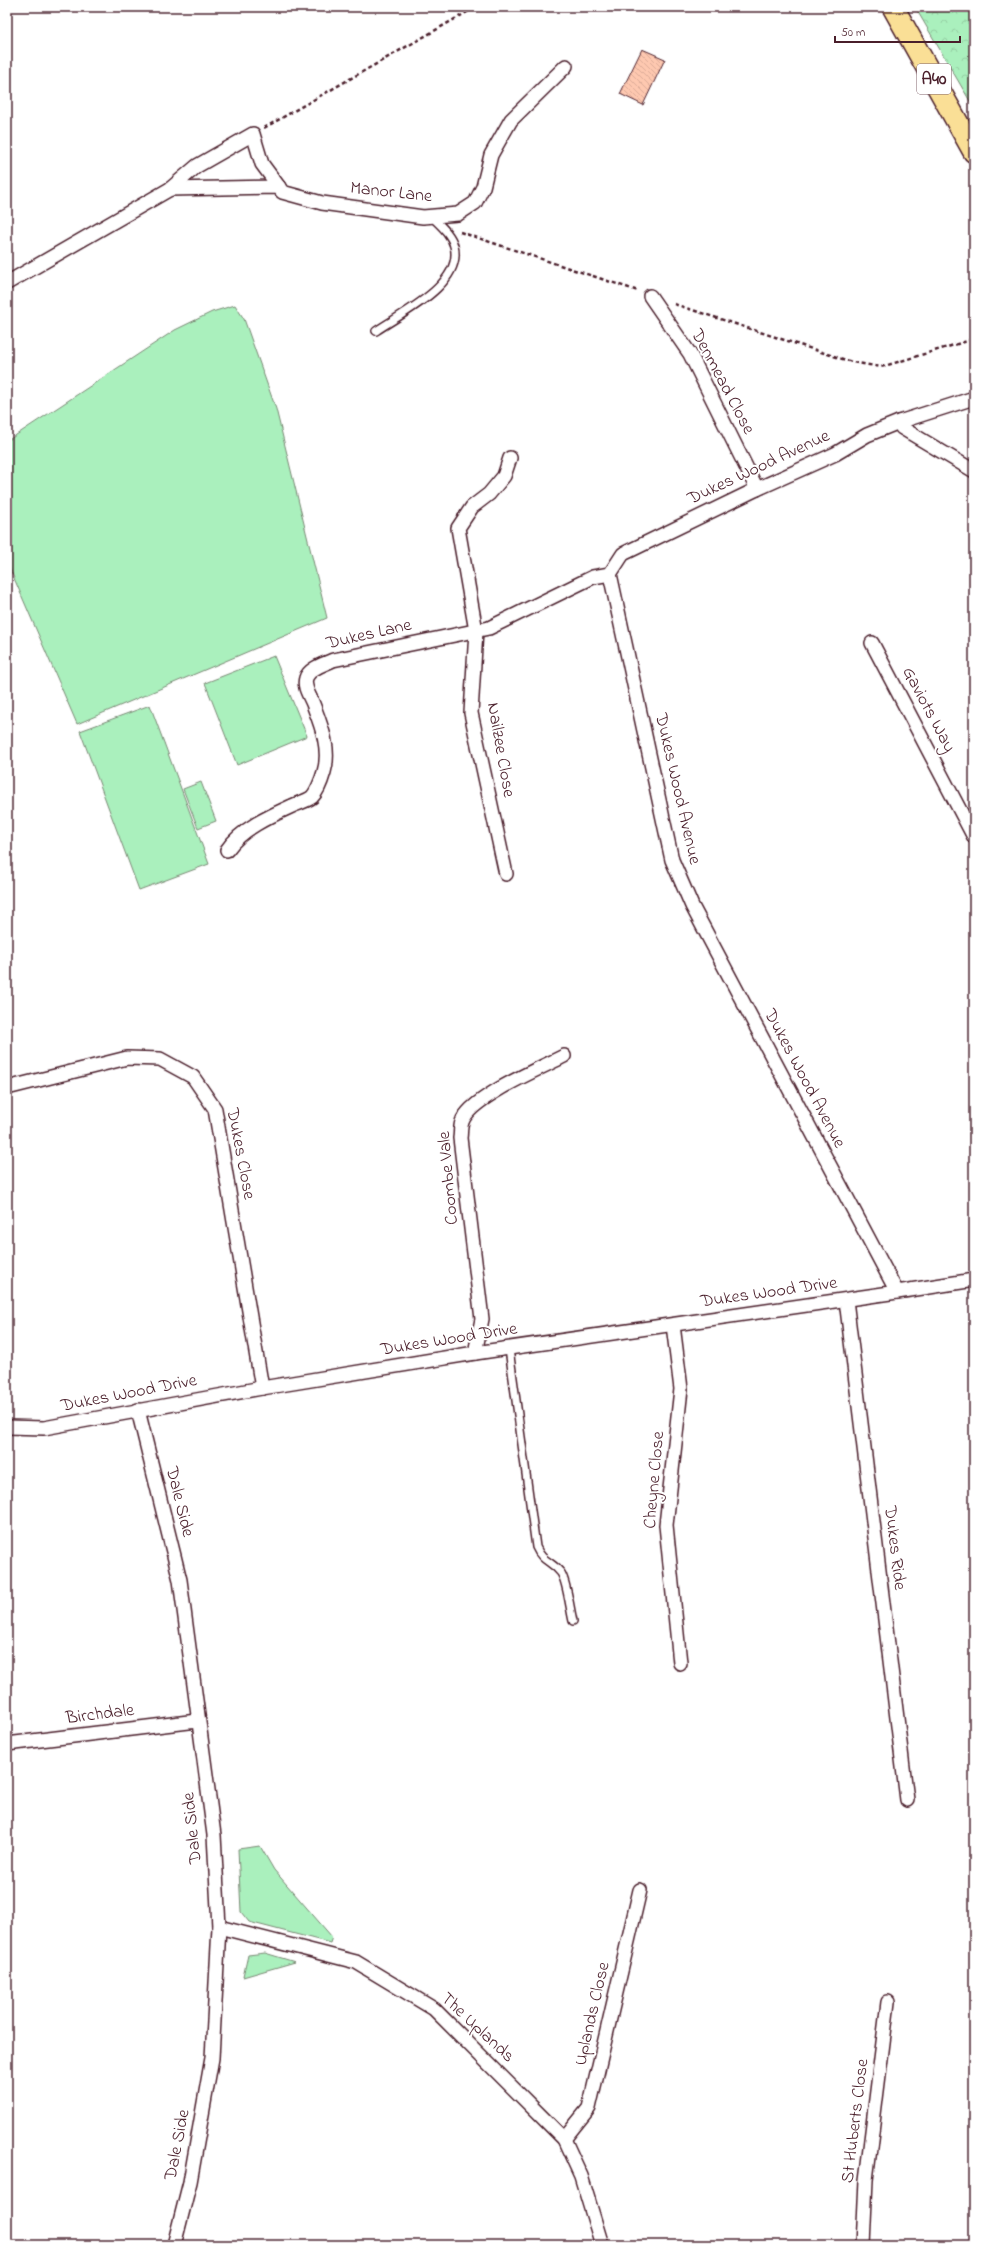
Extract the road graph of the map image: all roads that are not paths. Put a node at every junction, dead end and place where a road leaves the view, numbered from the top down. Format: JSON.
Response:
{"nodes":[{"id":1,"x":893,"y":7,"type":"edge"},
{"id":2,"x":566,"y":66,"type":"dead end"},
{"id":3,"x":974,"y":152,"type":"edge"},
{"id":4,"x":279,"y":187,"type":"junction"},
{"id":5,"x":170,"y":189,"type":"junction"},
{"id":6,"x":432,"y":217,"type":"junction"},
{"id":7,"x":7,"y":283,"type":"edge"},
{"id":8,"x":650,"y":296,"type":"road end"},
{"id":9,"x":376,"y":331,"type":"dead end"},
{"id":10,"x":974,"y":398,"type":"edge"},
{"id":11,"x":899,"y":422,"type":"junction"},
{"id":12,"x":510,"y":458,"type":"dead end"},
{"id":13,"x":974,"y":471,"type":"edge"},
{"id":14,"x":757,"y":489,"type":"junction"},
{"id":15,"x":610,"y":574,"type":"junction"},
{"id":16,"x":476,"y":631,"type":"junction"},
{"id":17,"x":872,"y":643,"type":"dead end"},
{"id":18,"x":974,"y":837,"type":"edge"},
{"id":19,"x":227,"y":850,"type":"dead end"},
{"id":20,"x":506,"y":874,"type":"dead end"},
{"id":21,"x":564,"y":1056,"type":"dead end"},
{"id":22,"x":7,"y":1088,"type":"edge"},
{"id":23,"x":974,"y":1280,"type":"edge"},
{"id":24,"x":897,"y":1292,"type":"junction"},
{"id":25,"x":846,"y":1300,"type":"junction"},
{"id":26,"x":673,"y":1325,"type":"junction"},
{"id":27,"x":508,"y":1349,"type":"junction"},
{"id":28,"x":475,"y":1353,"type":"junction"},
{"id":29,"x":262,"y":1388,"type":"junction"},
{"id":30,"x":138,"y":1410,"type":"junction"},
{"id":31,"x":7,"y":1427,"type":"edge"},
{"id":32,"x":573,"y":1621,"type":"dead end"},
{"id":33,"x":680,"y":1663,"type":"dead end"},
{"id":34,"x":197,"y":1721,"type":"junction"},
{"id":35,"x":7,"y":1744,"type":"edge"},
{"id":36,"x":906,"y":1800,"type":"dead end"},
{"id":37,"x":640,"y":1890,"type":"dead end"},
{"id":38,"x":219,"y":1927,"type":"junction"},
{"id":39,"x":888,"y":2002,"type":"dead end"},
{"id":40,"x":564,"y":2139,"type":"junction"},
{"id":41,"x":174,"y":2245,"type":"edge"},
{"id":42,"x":602,"y":2245,"type":"edge"},
{"id":43,"x":863,"y":2245,"type":"edge"}],
"edges":[{"from":1,"to":3,"type":"main road","number":"A40"},
{"from":2,"to":6,"type":"street","name":"Manor Lane"},
{"from":4,"to":5,"type":"street","name":"Manor Lane"},
{"from":4,"to":5,"type":"street","name":"Manor Lane"},
{"from":4,"to":6,"type":"street","name":"Manor Lane"},
{"from":5,"to":7,"type":"street","name":"Manor Lane"},
{"from":6,"to":9,"type":"lane"},
{"from":8,"to":14,"type":"street","name":"Denmead Close"},
{"from":10,"to":11,"type":"street","name":"Dukes Wood Avenue"},
{"from":11,"to":13,"type":"street"},
{"from":11,"to":14,"type":"street","name":"Dukes Wood Avenue"},
{"from":12,"to":16,"type":"street","name":"Nailzee Close"},
{"from":14,"to":15,"type":"street","name":"Dukes Wood Avenue"},
{"from":15,"to":16,"type":"street","name":"Dukes Lane"},
{"from":15,"to":24,"type":"street","name":"Dukes Wood Avenue"},
{"from":16,"to":19,"type":"street","name":"Dukes Lane"},
{"from":16,"to":20,"type":"street","name":"Nailzee Close"},
{"from":17,"to":18,"type":"street","name":"Gaviots Way"},
{"from":21,"to":28,"type":"street","name":"Coombe Vale"},
{"from":22,"to":29,"type":"street","name":"Dukes Close"},
{"from":23,"to":24,"type":"street"},
{"from":24,"to":25,"type":"street","name":"Dukes Wood Drive"},
{"from":25,"to":26,"type":"street","name":"Dukes Wood Drive"},
{"from":25,"to":36,"type":"street","name":"Dukes Ride"},
{"from":26,"to":27,"type":"street","name":"Dukes Wood Drive"},
{"from":26,"to":33,"type":"street","name":"Cheyne Close"},
{"from":27,"to":28,"type":"street","name":"Dukes Wood Drive"},
{"from":27,"to":32,"type":"lane"},
{"from":28,"to":29,"type":"street","name":"Dukes Wood Drive"},
{"from":29,"to":30,"type":"street","name":"Dukes Wood Drive"},
{"from":30,"to":31,"type":"street","name":"Dukes Wood Drive"},
{"from":30,"to":34,"type":"street","name":"Dale Side"},
{"from":34,"to":35,"type":"street","name":"Birchdale"},
{"from":34,"to":38,"type":"street","name":"Dale Side"},
{"from":37,"to":40,"type":"street","name":"Uplands Close"},
{"from":38,"to":40,"type":"street","name":"The Uplands"},
{"from":38,"to":41,"type":"street","name":"Dale Side"},
{"from":39,"to":43,"type":"street","name":"St Huberts Close"},
{"from":40,"to":42,"type":"street","name":"The Uplands"}]}
